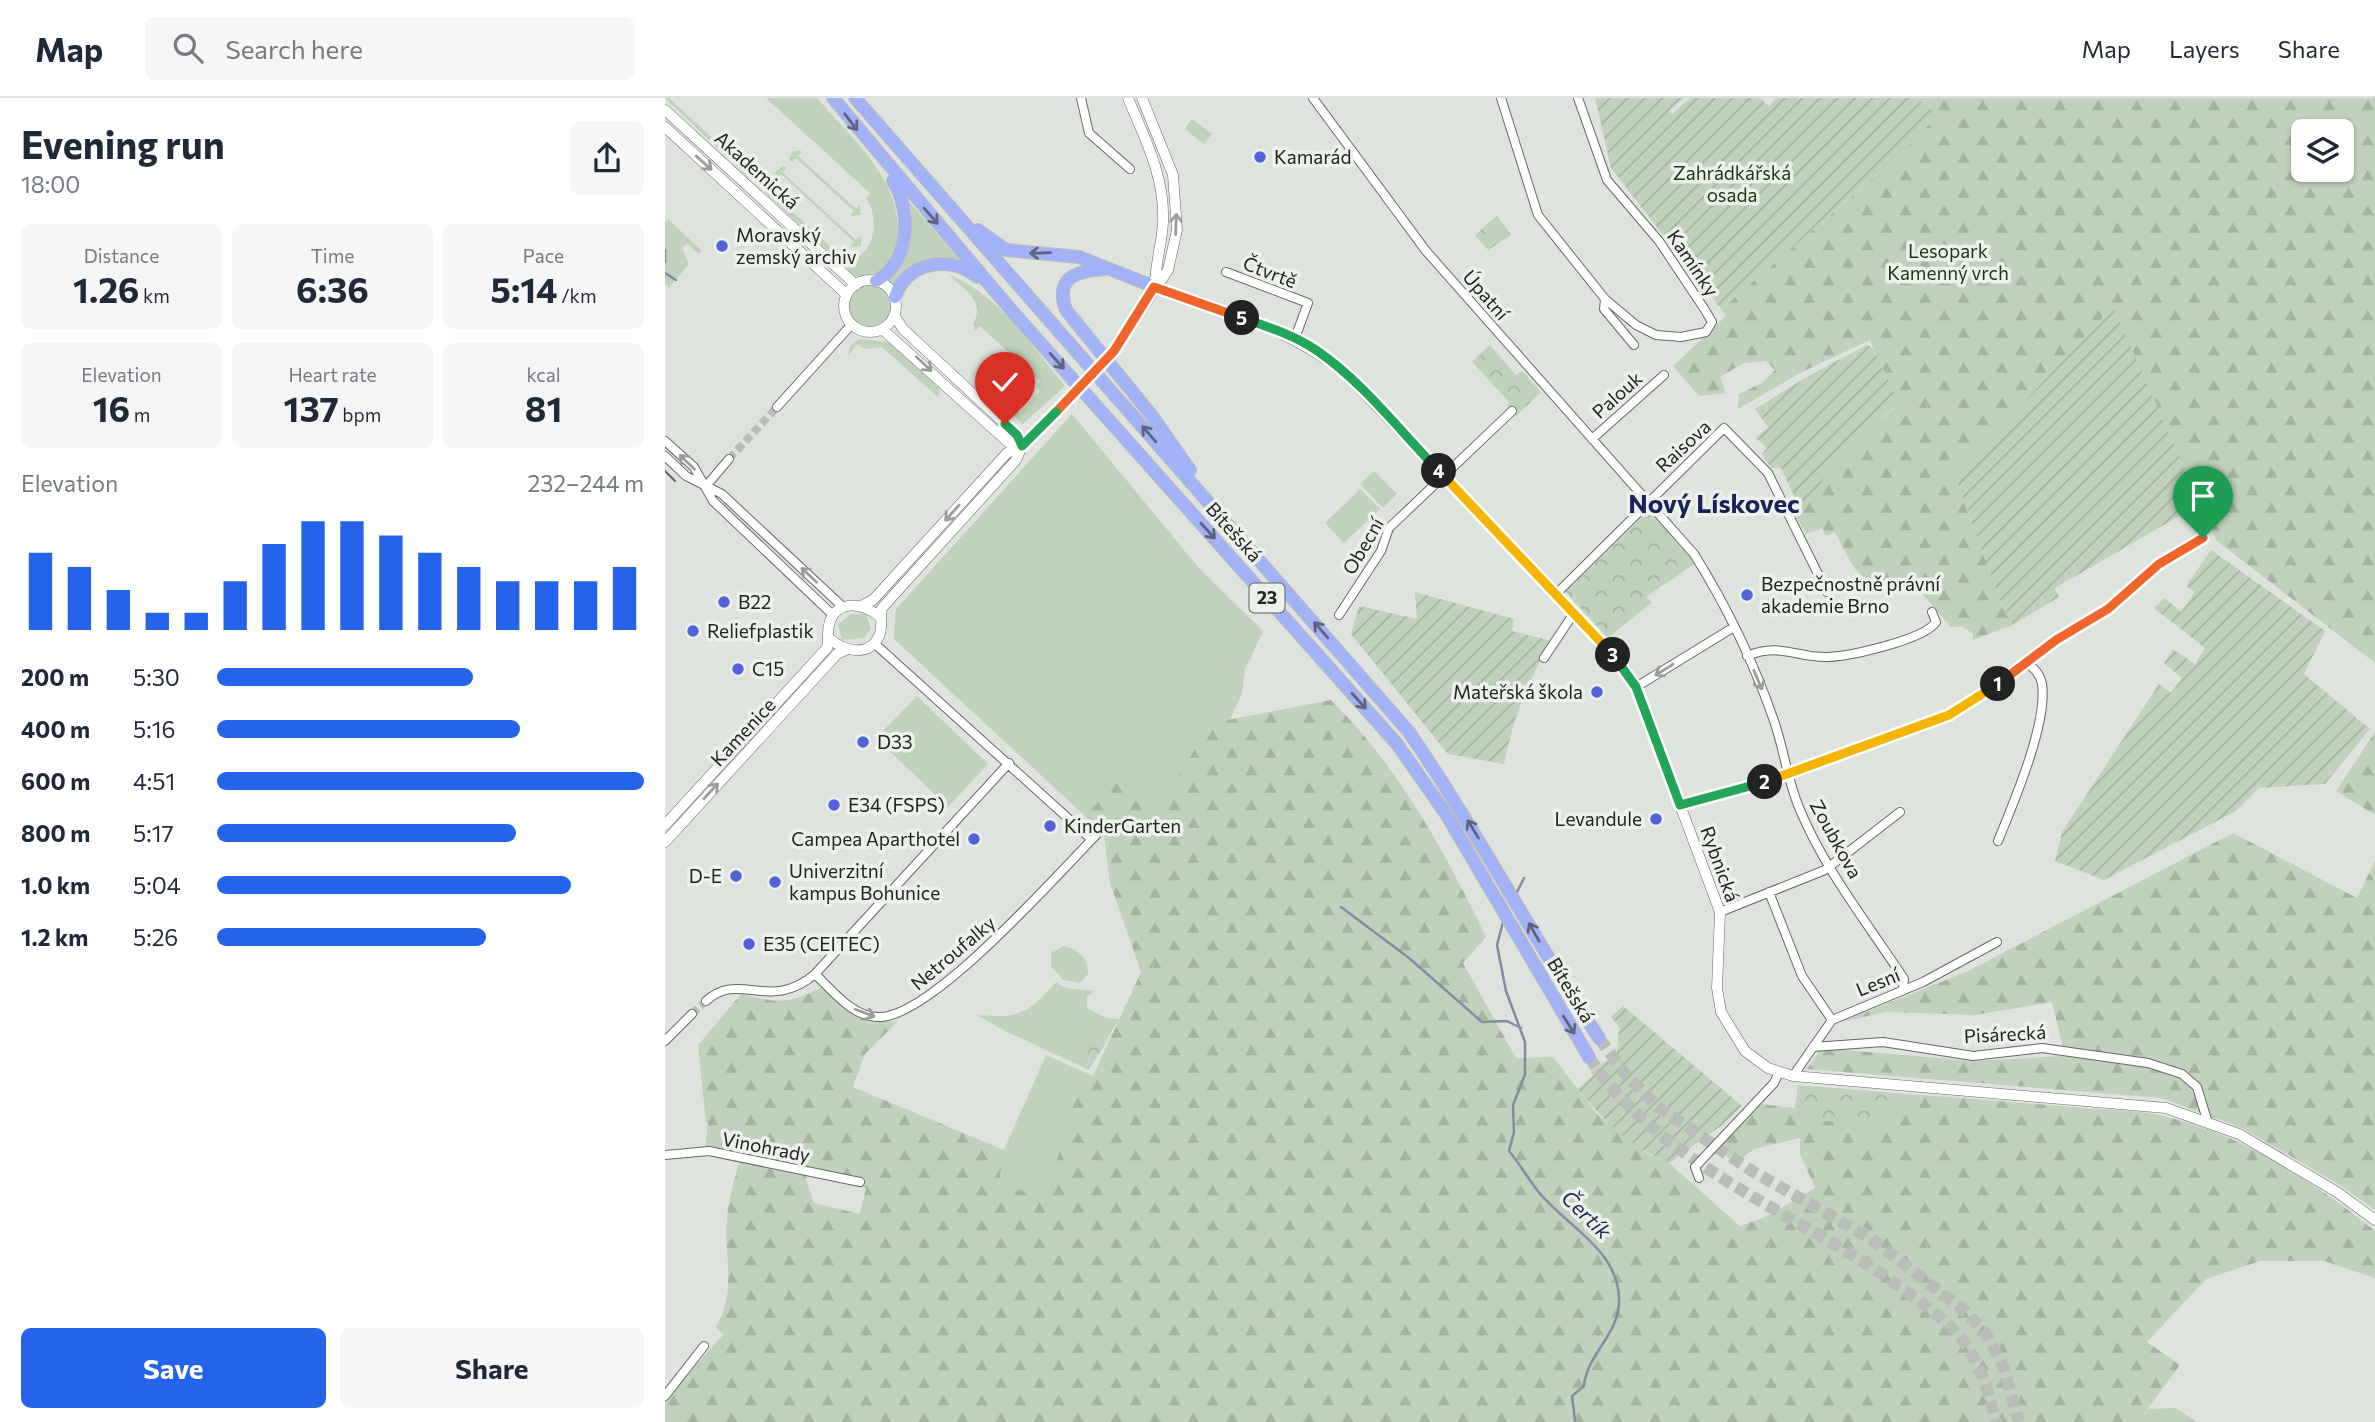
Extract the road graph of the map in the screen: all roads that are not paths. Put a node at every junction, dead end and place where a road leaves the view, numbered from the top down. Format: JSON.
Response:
{"nodes":[{"id":1,"x":833,"y":98,"type":"edge"},
{"id":2,"x":855,"y":98,"type":"edge"},
{"id":3,"x":1080,"y":98,"type":"edge"},
{"id":4,"x":1128,"y":98,"type":"edge"},
{"id":5,"x":1142,"y":98,"type":"edge"},
{"id":6,"x":1313,"y":98,"type":"edge"},
{"id":7,"x":1501,"y":98,"type":"edge"},
{"id":8,"x":1578,"y":98,"type":"edge"},
{"id":9,"x":665,"y":110,"type":"edge"},
{"id":10,"x":665,"y":127,"type":"edge"},
{"id":11,"x":870,"y":145,"type":"junction"},
{"id":12,"x":908,"y":162,"type":"junction"},
{"id":13,"x":1130,"y":170,"type":"dead end"},
{"id":14,"x":1105,"y":269,"type":"junction"},
{"id":15,"x":1226,"y":272,"type":"dead end"},
{"id":16,"x":876,"y":281,"type":"junction"},
{"id":17,"x":856,"y":285,"type":"junction"},
{"id":18,"x":1154,"y":287,"type":"junction"},
{"id":19,"x":847,"y":295,"type":"junction"},
{"id":20,"x":895,"y":297,"type":"junction"},
{"id":21,"x":1605,"y":299,"type":"junction"},
{"id":22,"x":1011,"y":310,"type":"junction"},
{"id":23,"x":894,"y":315,"type":"junction"},
{"id":24,"x":852,"y":324,"type":"junction"},
{"id":25,"x":882,"y":329,"type":"junction"},
{"id":26,"x":1295,"y":338,"type":"junction"},
{"id":27,"x":1634,"y":345,"type":"dead end"},
{"id":28,"x":1664,"y":374,"type":"dead end"},
{"id":29,"x":777,"y":407,"type":"tunnel mouth"},
{"id":30,"x":1512,"y":411,"type":"dead end"},
{"id":31,"x":1592,"y":439,"type":"junction"},
{"id":32,"x":665,"y":441,"type":"edge"},
{"id":33,"x":1022,"y":446,"type":"junction"},
{"id":34,"x":665,"y":456,"type":"edge"},
{"id":35,"x":729,"y":459,"type":"tunnel mouth"},
{"id":36,"x":1443,"y":475,"type":"junction"},
{"id":37,"x":706,"y":485,"type":"junction"},
{"id":38,"x":1648,"y":502,"type":"junction"},
{"id":39,"x":1227,"y":522,"type":"junction"},
{"id":40,"x":2203,"y":538,"type":"dead end"},
{"id":41,"x":1827,"y":592,"type":"dead end"},
{"id":42,"x":1556,"y":594,"type":"junction"},
{"id":43,"x":861,"y":606,"type":"junction"},
{"id":44,"x":843,"y":607,"type":"junction"},
{"id":45,"x":1932,"y":612,"type":"dead end"},
{"id":46,"x":1574,"y":613,"type":"junction"},
{"id":47,"x":833,"y":615,"type":"junction"},
{"id":48,"x":1339,"y":615,"type":"dead end"},
{"id":49,"x":880,"y":617,"type":"junction"},
{"id":50,"x":1734,"y":626,"type":"junction"},
{"id":51,"x":829,"y":638,"type":"junction"},
{"id":52,"x":874,"y":643,"type":"junction"},
{"id":53,"x":848,"y":649,"type":"junction"},
{"id":54,"x":1747,"y":656,"type":"junction"},
{"id":55,"x":1544,"y":658,"type":"dead end"},
{"id":56,"x":2027,"y":663,"type":"junction"},
{"id":57,"x":1636,"y":687,"type":"junction"},
{"id":58,"x":1009,"y":763,"type":"junction"},
{"id":59,"x":1789,"y":775,"type":"junction"},
{"id":60,"x":1680,"y":805,"type":"junction"},
{"id":61,"x":1900,"y":812,"type":"dead end"},
{"id":62,"x":665,"y":825,"type":"edge"},
{"id":63,"x":1104,"y":827,"type":"dead end"},
{"id":64,"x":1091,"y":839,"type":"junction"},
{"id":65,"x":1998,"y":841,"type":"dead end"},
{"id":66,"x":665,"y":842,"type":"edge"},
{"id":67,"x":1831,"y":866,"type":"junction"},
{"id":68,"x":1769,"y":892,"type":"junction"},
{"id":69,"x":1720,"y":912,"type":"junction"},
{"id":70,"x":1997,"y":942,"type":"dead end"},
{"id":71,"x":815,"y":974,"type":"junction"},
{"id":72,"x":1903,"y":988,"type":"junction"},
{"id":73,"x":706,"y":1001,"type":"tunnel mouth"},
{"id":74,"x":692,"y":1014,"type":"tunnel mouth"},
{"id":75,"x":1832,"y":1020,"type":"junction"},
{"id":76,"x":1599,"y":1038,"type":"tunnel mouth"},
{"id":77,"x":665,"y":1041,"type":"edge"},
{"id":78,"x":1813,"y":1047,"type":"junction"},
{"id":79,"x":1589,"y":1057,"type":"tunnel mouth"},
{"id":80,"x":1779,"y":1072,"type":"junction"},
{"id":81,"x":1793,"y":1076,"type":"junction"},
{"id":82,"x":2208,"y":1123,"type":"junction"},
{"id":83,"x":665,"y":1154,"type":"edge"},
{"id":84,"x":1699,"y":1178,"type":"dead end"},
{"id":85,"x":860,"y":1182,"type":"dead end"},
{"id":86,"x":2375,"y":1220,"type":"edge"},
{"id":87,"x":703,"y":1346,"type":"dead end"},
{"id":88,"x":665,"y":1396,"type":"edge"}],
"edges":[{"from":1,"to":11,"type":"highway","name":"Bítešská","number":"23","one_way":true},
{"from":2,"to":12,"type":"highway","name":"Bítešská","number":"23"},
{"from":3,"to":13,"type":"street"},
{"from":4,"to":18,"type":"street"},
{"from":18,"to":5,"type":"street","one_way":true},
{"from":6,"to":31,"type":"street","name":"Úpatní"},
{"from":7,"to":21,"type":"street","name":"Kamínky"},
{"from":8,"to":21,"type":"street","name":"Kamínky"},
{"from":9,"to":17,"type":"street","name":"Akademická"},
{"from":10,"to":19,"type":"street","name":"Akademická","one_way":true},
{"from":11,"to":16,"type":"highway"},
{"from":11,"to":22,"type":"highway","name":"Bítešská","number":"23","one_way":true},
{"from":14,"to":12,"type":"highway","one_way":true},
{"from":39,"to":12,"type":"highway","name":"Bítešská","number":"23","one_way":true},
{"from":14,"to":18,"type":"highway"},
{"from":14,"to":39,"type":"highway"},
{"from":15,"to":26,"type":"street","name":"Čtvrtě"},
{"from":16,"to":17,"type":"street"},
{"from":16,"to":20,"type":"street"},
{"from":17,"to":19,"type":"street"},
{"from":18,"to":26,"type":"street","name":"Rybnická"},
{"from":18,"to":33,"type":"street","bridge":true},
{"from":19,"to":24,"type":"street"},
{"from":20,"to":22,"type":"highway"},
{"from":20,"to":23,"type":"street"},
{"from":21,"to":27,"type":"street","name":"Palouk"},
{"from":22,"to":79,"type":"highway","name":"Bítešská","number":"23","one_way":true},
{"from":23,"to":25,"type":"street"},
{"from":23,"to":33,"type":"street"},
{"from":24,"to":25,"type":"street"},
{"from":24,"to":29,"type":"street"},
{"from":25,"to":33,"type":"street","one_way":true},
{"from":26,"to":36,"type":"street","name":"Rybnická"},
{"from":28,"to":31,"type":"street","name":"Palouk"},
{"from":30,"to":36,"type":"street","name":"Obecní"},
{"from":31,"to":38,"type":"street","name":"Úpatní"},
{"from":37,"to":32,"type":"street","one_way":true},
{"from":33,"to":43,"type":"street","one_way":true},
{"from":33,"to":49,"type":"street"},
{"from":34,"to":37,"type":"street"},
{"from":35,"to":37,"type":"street"},
{"from":36,"to":42,"type":"street","name":"Rybnická"},
{"from":36,"to":48,"type":"street","name":"Obecní"},
{"from":44,"to":37,"type":"street","one_way":true},
{"from":37,"to":47,"type":"street"},
{"from":38,"to":41,"type":"street","name":"Raisova"},
{"from":38,"to":42,"type":"street","name":"Raisova"},
{"from":38,"to":50,"type":"street","name":"Zoubkova"},
{"from":76,"to":39,"type":"highway","name":"Bítešská","number":"23","one_way":true},
{"from":40,"to":56,"type":"street"},
{"from":42,"to":46,"type":"street","name":"Rybnická"},
{"from":43,"to":44,"type":"street"},
{"from":43,"to":49,"type":"street"},
{"from":44,"to":47,"type":"street"},
{"from":45,"to":54,"type":"street"},
{"from":46,"to":55,"type":"street"},
{"from":46,"to":57,"type":"street","name":"Rybnická"},
{"from":47,"to":51,"type":"street","name":"Kamenice"},
{"from":49,"to":52,"type":"street"},
{"from":50,"to":54,"type":"street","name":"Zoubkova"},
{"from":50,"to":57,"type":"street","one_way":true},
{"from":51,"to":53,"type":"street"},
{"from":51,"to":62,"type":"street","name":"Kamenice"},
{"from":52,"to":53,"type":"street","name":"Kamenice"},
{"from":52,"to":58,"type":"street"},
{"from":66,"to":53,"type":"street","name":"Kamenice","one_way":true},
{"from":54,"to":59,"type":"street","name":"Zoubkova","one_way":true},
{"from":56,"to":59,"type":"street"},
{"from":56,"to":65,"type":"street"},
{"from":57,"to":60,"type":"street","name":"Rybnická"},
{"from":58,"to":64,"type":"street"},
{"from":58,"to":71,"type":"street"},
{"from":59,"to":60,"type":"street"},
{"from":59,"to":67,"type":"street","name":"Zoubkova"},
{"from":60,"to":69,"type":"street","name":"Rybnická"},
{"from":61,"to":67,"type":"street"},
{"from":63,"to":64,"type":"street","name":"Netroufalky"},
{"from":71,"to":64,"type":"street","name":"Netroufalky","one_way":true},
{"from":67,"to":68,"type":"street"},
{"from":67,"to":72,"type":"street","name":"Zoubkova"},
{"from":68,"to":69,"type":"street"},
{"from":68,"to":75,"type":"street"},
{"from":69,"to":80,"type":"street","name":"Rybnická"},
{"from":70,"to":72,"type":"street","name":"Lesní"},
{"from":71,"to":73,"type":"street"},
{"from":72,"to":75,"type":"street","name":"Lesní"},
{"from":74,"to":77,"type":"street"},
{"from":75,"to":78,"type":"street"},
{"from":78,"to":81,"type":"street"},
{"from":78,"to":82,"type":"street","name":"Pisárecká"},
{"from":80,"to":81,"type":"street","name":"Rybnická"},
{"from":80,"to":84,"type":"street"},
{"from":81,"to":82,"type":"street"},
{"from":82,"to":86,"type":"street"},
{"from":83,"to":85,"type":"street","name":"Vinohrady"},
{"from":87,"to":88,"type":"street"}]}
